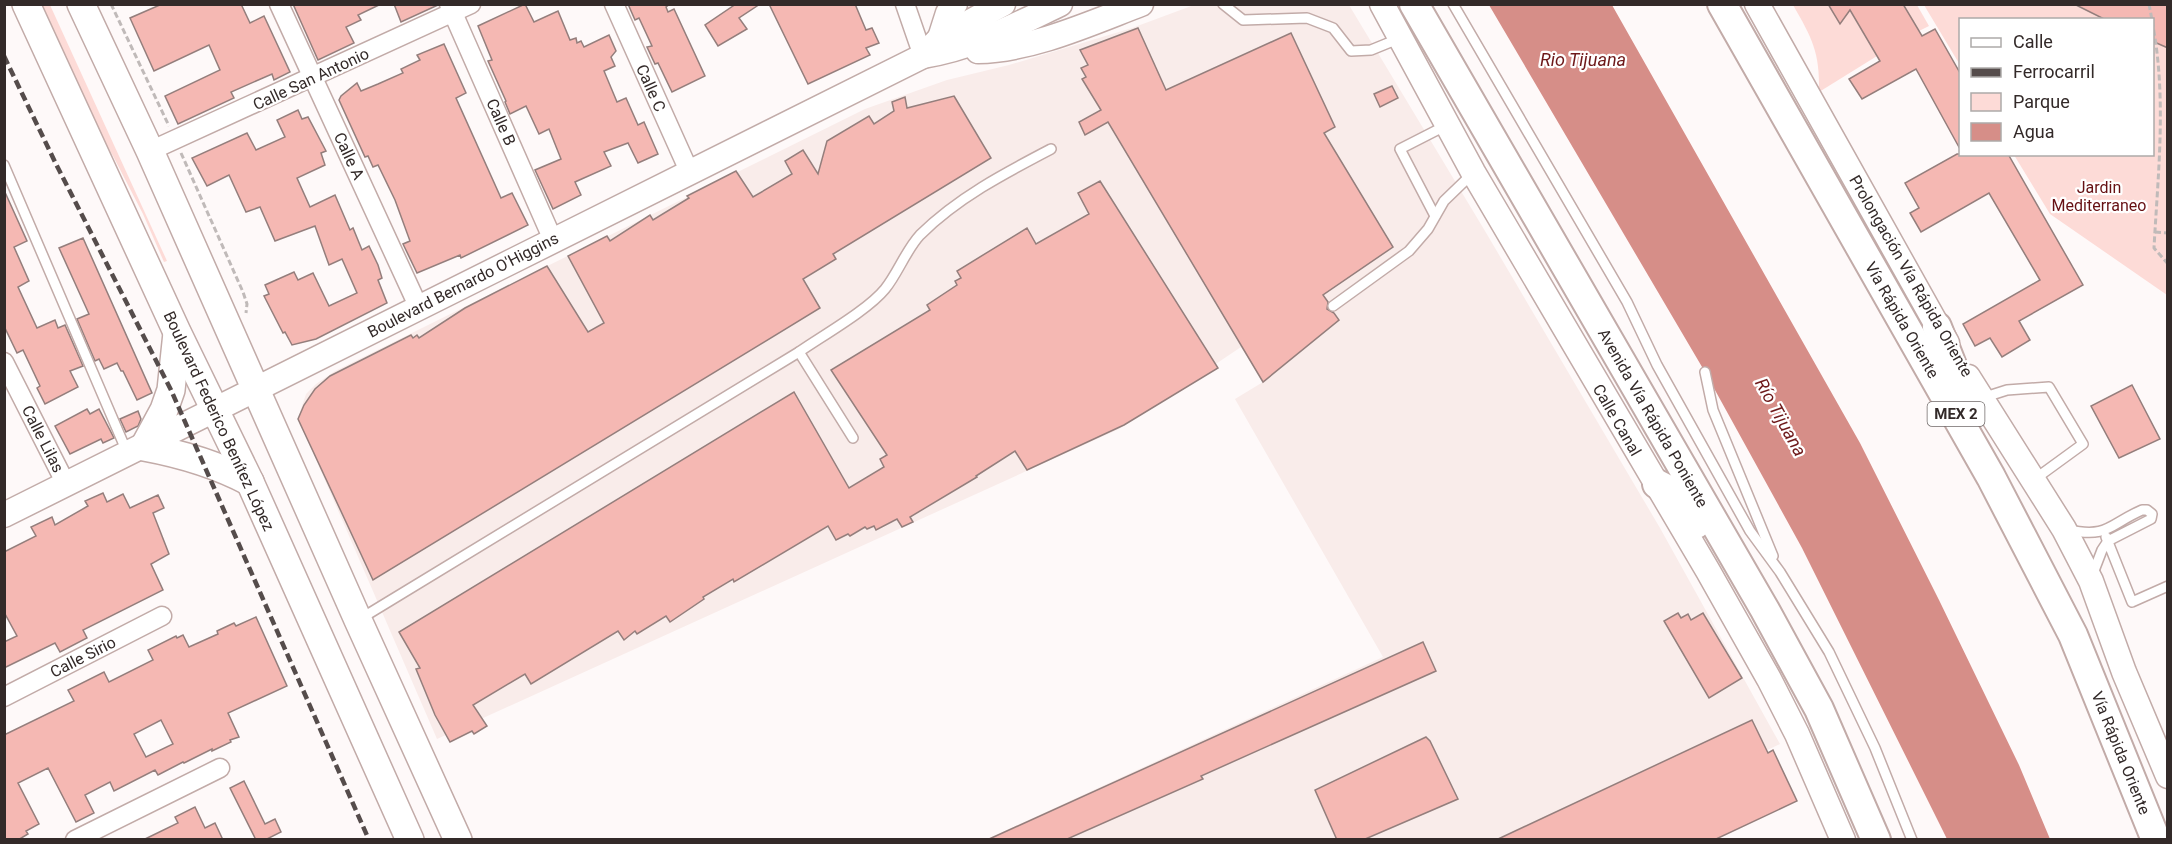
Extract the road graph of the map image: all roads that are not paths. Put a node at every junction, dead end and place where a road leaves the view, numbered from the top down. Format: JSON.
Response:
{"nodes":[{"id":1,"x":26,"y":4,"type":"edge"},
{"id":2,"x":81,"y":4,"type":"edge"},
{"id":3,"x":279,"y":4,"type":"edge"},
{"id":4,"x":471,"y":4,"type":"edge"},
{"id":5,"x":614,"y":4,"type":"edge"},
{"id":6,"x":905,"y":4,"type":"edge"},
{"id":7,"x":956,"y":4,"type":"edge"},
{"id":8,"x":1003,"y":4,"type":"edge"},
{"id":9,"x":1060,"y":4,"type":"edge"},
{"id":10,"x":1141,"y":4,"type":"edge"},
{"id":11,"x":1223,"y":4,"type":"edge"},
{"id":12,"x":1382,"y":4,"type":"edge"},
{"id":13,"x":1414,"y":4,"type":"edge"},
{"id":14,"x":1453,"y":4,"type":"edge"},
{"id":15,"x":1722,"y":4,"type":"edge"},
{"id":16,"x":1757,"y":4,"type":"edge"},
{"id":17,"x":451,"y":9,"type":"edge"},
{"id":18,"x":1401,"y":38,"type":"junction"},
{"id":19,"x":944,"y":45,"type":"junction"},
{"id":20,"x":923,"y":56,"type":"junction"},
{"id":21,"x":313,"y":78,"type":"junction"},
{"id":22,"x":1447,"y":125,"type":"junction"},
{"id":23,"x":1051,"y":149,"type":"dead end"},
{"id":24,"x":150,"y":152,"type":"junction"},
{"id":25,"x":4,"y":165,"type":"edge"},
{"id":26,"x":689,"y":171,"type":"junction"},
{"id":27,"x":1473,"y":172,"type":"junction"},
{"id":28,"x":1435,"y":216,"type":"junction"},
{"id":29,"x":553,"y":240,"type":"junction"},
{"id":30,"x":1333,"y":306,"type":"dead end"},
{"id":31,"x":419,"y":308,"type":"junction"},
{"id":32,"x":1937,"y":327,"type":"junction"},
{"id":33,"x":177,"y":332,"type":"junction"},
{"id":34,"x":799,"y":351,"type":"junction"},
{"id":35,"x":4,"y":362,"type":"edge"},
{"id":36,"x":1705,"y":372,"type":"dead end"},
{"id":37,"x":256,"y":390,"type":"junction"},
{"id":38,"x":1982,"y":398,"type":"junction"},
{"id":39,"x":215,"y":410,"type":"junction"},
{"id":40,"x":853,"y":438,"type":"dead end"},
{"id":41,"x":136,"y":451,"type":"junction"},
{"id":42,"x":2033,"y":480,"type":"junction"},
{"id":43,"x":250,"y":482,"type":"junction"},
{"id":44,"x":66,"y":484,"type":"junction"},
{"id":45,"x":1657,"y":484,"type":"junction"},
{"id":46,"x":4,"y":515,"type":"edge"},
{"id":47,"x":2064,"y":529,"type":"junction"},
{"id":48,"x":2105,"y":536,"type":"junction"},
{"id":49,"x":1780,"y":572,"type":"junction"},
{"id":50,"x":2091,"y":581,"type":"junction"},
{"id":51,"x":2168,"y":586,"type":"edge"},
{"id":52,"x":162,"y":616,"type":"dead end"},
{"id":53,"x":358,"y":620,"type":"junction"},
{"id":54,"x":2073,"y":634,"type":"junction"},
{"id":55,"x":4,"y":697,"type":"edge"},
{"id":56,"x":1819,"y":709,"type":"junction"},
{"id":57,"x":2163,"y":751,"type":"edge"},
{"id":58,"x":220,"y":768,"type":"dead end"},
{"id":59,"x":2168,"y":776,"type":"edge"},
{"id":60,"x":75,"y":840,"type":"edge"},
{"id":61,"x":410,"y":840,"type":"edge"},
{"id":62,"x":458,"y":840,"type":"edge"},
{"id":63,"x":1843,"y":840,"type":"edge"},
{"id":64,"x":1876,"y":840,"type":"edge"},
{"id":65,"x":1912,"y":840,"type":"edge"},
{"id":66,"x":2156,"y":840,"type":"edge"}],
"edges":[{"from":1,"to":33,"type":"main road","name":"Boulevard Federico Benítez López"},
{"from":2,"to":24,"type":"main road"},
{"from":3,"to":21,"type":"street","name":"Calle A"},
{"from":4,"to":17,"type":"street","name":"Calle San Antonio"},
{"from":5,"to":26,"type":"street","name":"Calle C"},
{"from":6,"to":20,"type":"street"},
{"from":7,"to":19,"type":"main road"},
{"from":8,"to":19,"type":"main road","name":"Boulevard Bernardo O'Higgins"},
{"from":9,"to":19,"type":"main road","name":"Boulevard Bernardo O'Higgins"},
{"from":10,"to":19,"type":"main road"},
{"from":11,"to":18,"type":"lane"},
{"from":12,"to":18,"type":"main road","name":"Calle Canal"},
{"from":13,"to":56,"type":"highway","name":"Avenida Vía Rápida Poniente"},
{"from":14,"to":49,"type":"lane"},
{"from":15,"to":54,"type":"highway","name":"Vía Rápida Oriente","number":"MEX 2"},
{"from":16,"to":32,"type":"main road","name":"Prolongación Vía Rápida Oriente"},
{"from":17,"to":21,"type":"street","name":"Calle San Antonio"},
{"from":17,"to":29,"type":"street","name":"Calle B"},
{"from":18,"to":22,"type":"main road","name":"Calle Canal"},
{"from":19,"to":20,"type":"main road","name":"Boulevard Bernardo O'Higgins"},
{"from":20,"to":26,"type":"main road","name":"Boulevard Bernardo O'Higgins"},
{"from":21,"to":24,"type":"street","name":"Calle San Antonio"},
{"from":21,"to":31,"type":"street","name":"Calle A"},
{"from":22,"to":27,"type":"main road","name":"Calle Canal"},
{"from":22,"to":28,"type":"lane"},
{"from":23,"to":34,"type":"lane"},
{"from":24,"to":37,"type":"main road"},
{"from":25,"to":41,"type":"lane"},
{"from":26,"to":29,"type":"main road","name":"Boulevard Bernardo O'Higgins"},
{"from":27,"to":28,"type":"lane"},
{"from":27,"to":45,"type":"main road","name":"Calle Canal"},
{"from":28,"to":30,"type":"lane"},
{"from":29,"to":31,"type":"main road","name":"Boulevard Bernardo O'Higgins"},
{"from":31,"to":37,"type":"main road","name":"Boulevard Bernardo O'Higgins"},
{"from":32,"to":38,"type":"main road","name":"Prolongación Vía Rápida Oriente"},
{"from":32,"to":54,"type":"highway"},
{"from":33,"to":39,"type":"main road","name":"Boulevard Federico Benítez López"},
{"from":33,"to":41,"type":"main road"},
{"from":34,"to":40,"type":"lane"},
{"from":34,"to":53,"type":"lane"},
{"from":35,"to":44,"type":"street","name":"Calle Lilas"},
{"from":36,"to":49,"type":"lane"},
{"from":37,"to":39,"type":"main road","name":"Boulevard Bernardo O'Higgins"},
{"from":37,"to":53,"type":"main road"},
{"from":38,"to":42,"type":"main road","name":"Prolongación Vía Rápida Oriente"},
{"from":38,"to":42,"type":"lane"},
{"from":39,"to":41,"type":"main road","name":"Boulevard Bernardo O'Higgins"},
{"from":39,"to":43,"type":"main road","name":"Boulevard Federico Benítez López"},
{"from":41,"to":43,"type":"main road"},
{"from":41,"to":44,"type":"main road","name":"Boulevard Bernardo O'Higgins"},
{"from":42,"to":47,"type":"main road","name":"Prolongación Vía Rápida Oriente"},
{"from":43,"to":61,"type":"main road","name":"Boulevard Federico Benítez López"},
{"from":44,"to":46,"type":"main road","name":"Boulevard Bernardo O'Higgins"},
{"from":45,"to":56,"type":"highway"},
{"from":45,"to":63,"type":"main road","name":"Calle Canal"},
{"from":47,"to":48,"type":"lane"},
{"from":47,"to":50,"type":"main road","name":"Prolongación Vía Rápida Oriente"},
{"from":48,"to":50,"type":"lane"},
{"from":48,"to":51,"type":"lane"},
{"from":49,"to":65,"type":"lane"},
{"from":50,"to":57,"type":"main road","name":"Prolongación Vía Rápida Oriente"},
{"from":52,"to":55,"type":"street","name":"Calle Sirio"},
{"from":53,"to":62,"type":"main road"},
{"from":54,"to":66,"type":"highway","name":"Vía Rápida Oriente","number":"MEX 2"},
{"from":56,"to":64,"type":"highway","name":"Avenida Vía Rápida Poniente"},
{"from":57,"to":59,"type":"main road","name":"Prolongación Vía Rápida Oriente"},
{"from":58,"to":60,"type":"street"}]}
